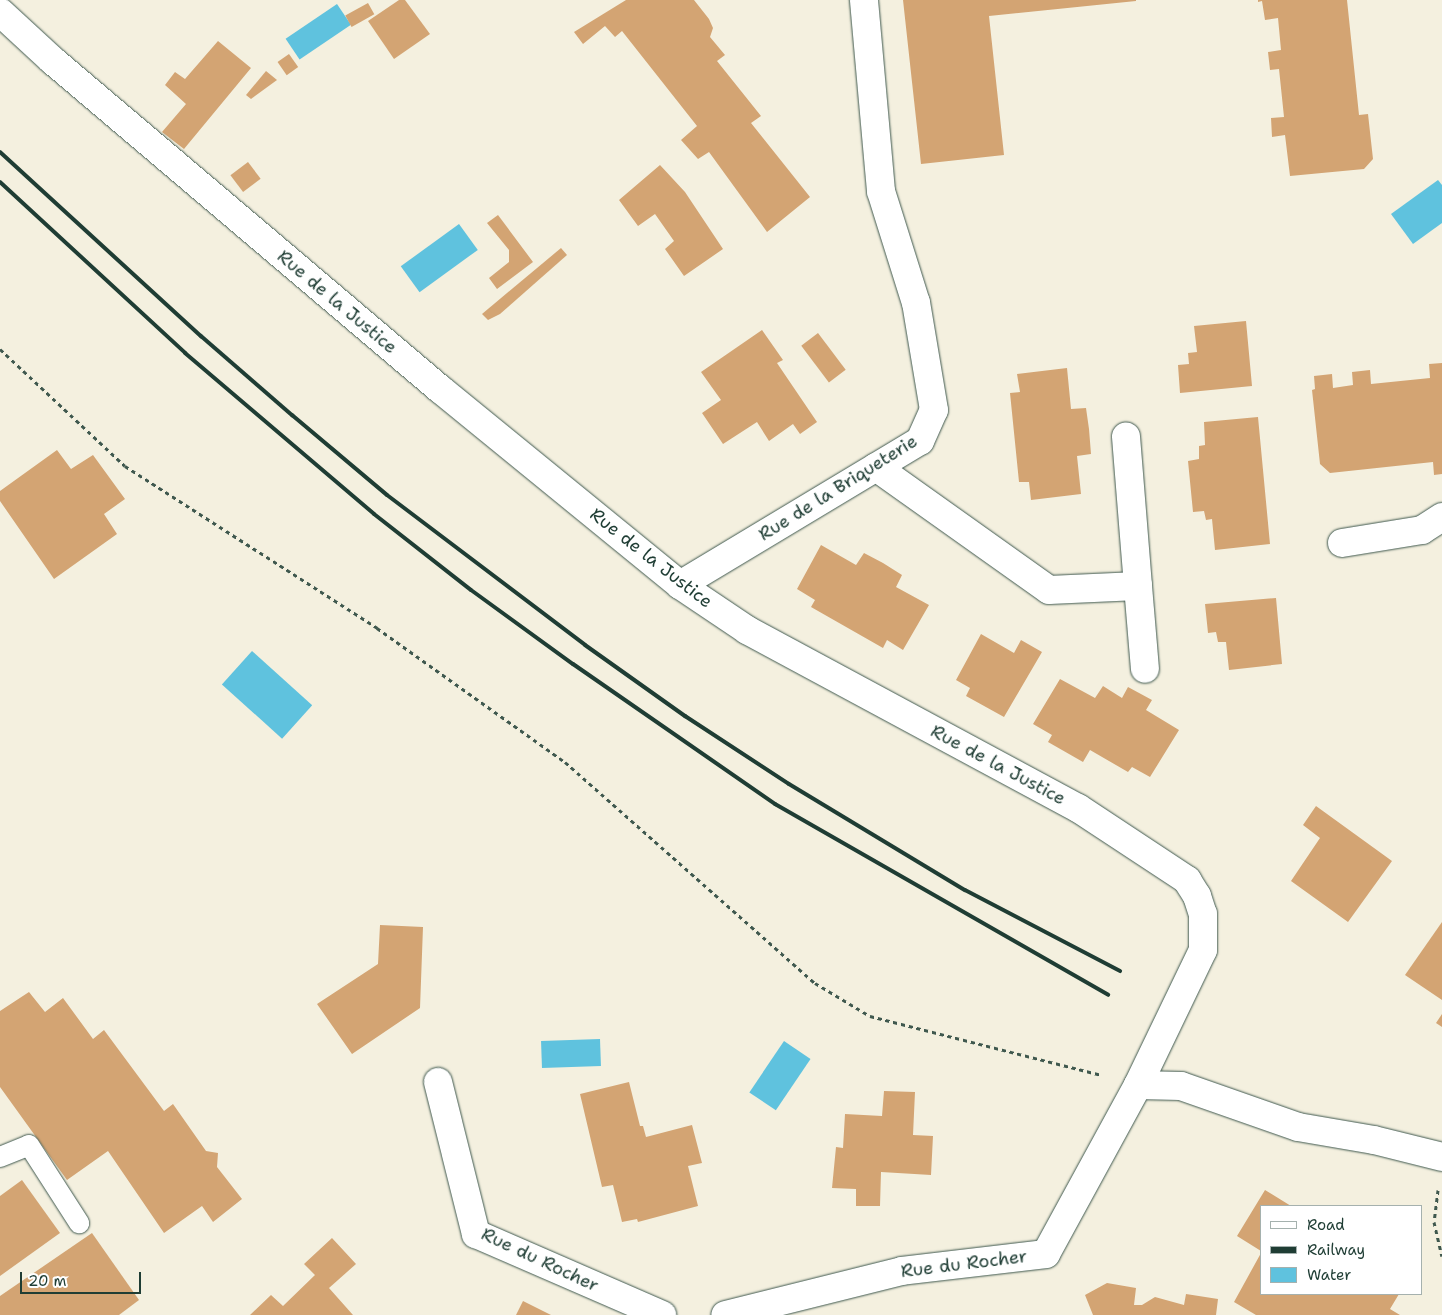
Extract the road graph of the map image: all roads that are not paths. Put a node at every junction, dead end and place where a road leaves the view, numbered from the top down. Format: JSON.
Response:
{"nodes":[{"id":1,"x":864,"y":0,"type":"edge"},
{"id":2,"x":0,"y":12,"type":"edge"},
{"id":3,"x":1126,"y":436,"type":"dead end"},
{"id":4,"x":876,"y":467,"type":"junction"},
{"id":5,"x":1442,"y":517,"type":"edge"},
{"id":6,"x":1342,"y":543,"type":"dead end"},
{"id":7,"x":680,"y":585,"type":"junction"},
{"id":8,"x":1138,"y":586,"type":"junction"},
{"id":9,"x":1145,"y":669,"type":"dead end"},
{"id":10,"x":438,"y":1082,"type":"dead end"},
{"id":11,"x":1138,"y":1084,"type":"junction"},
{"id":12,"x":0,"y":1157,"type":"edge"},
{"id":13,"x":1442,"y":1157,"type":"edge"},
{"id":14,"x":79,"y":1223,"type":"dead end"},
{"id":15,"x":662,"y":1315,"type":"edge"},
{"id":16,"x":724,"y":1315,"type":"edge"}],
"edges":[{"from":1,"to":4,"type":"street","name":"Rue de la Briqueterie"},
{"from":2,"to":7,"type":"street","name":"Rue de la Justice"},
{"from":3,"to":8,"type":"street"},
{"from":4,"to":7,"type":"street","name":"Rue de la Briqueterie"},
{"from":4,"to":8,"type":"street"},
{"from":5,"to":6,"type":"street"},
{"from":7,"to":11,"type":"street","name":"Rue de la Justice"},
{"from":8,"to":9,"type":"street"},
{"from":10,"to":15,"type":"street","name":"Rue du Rocher"},
{"from":11,"to":13,"type":"street"},
{"from":11,"to":16,"type":"street","name":"Rue du Rocher"},
{"from":12,"to":14,"type":"lane"}]}
